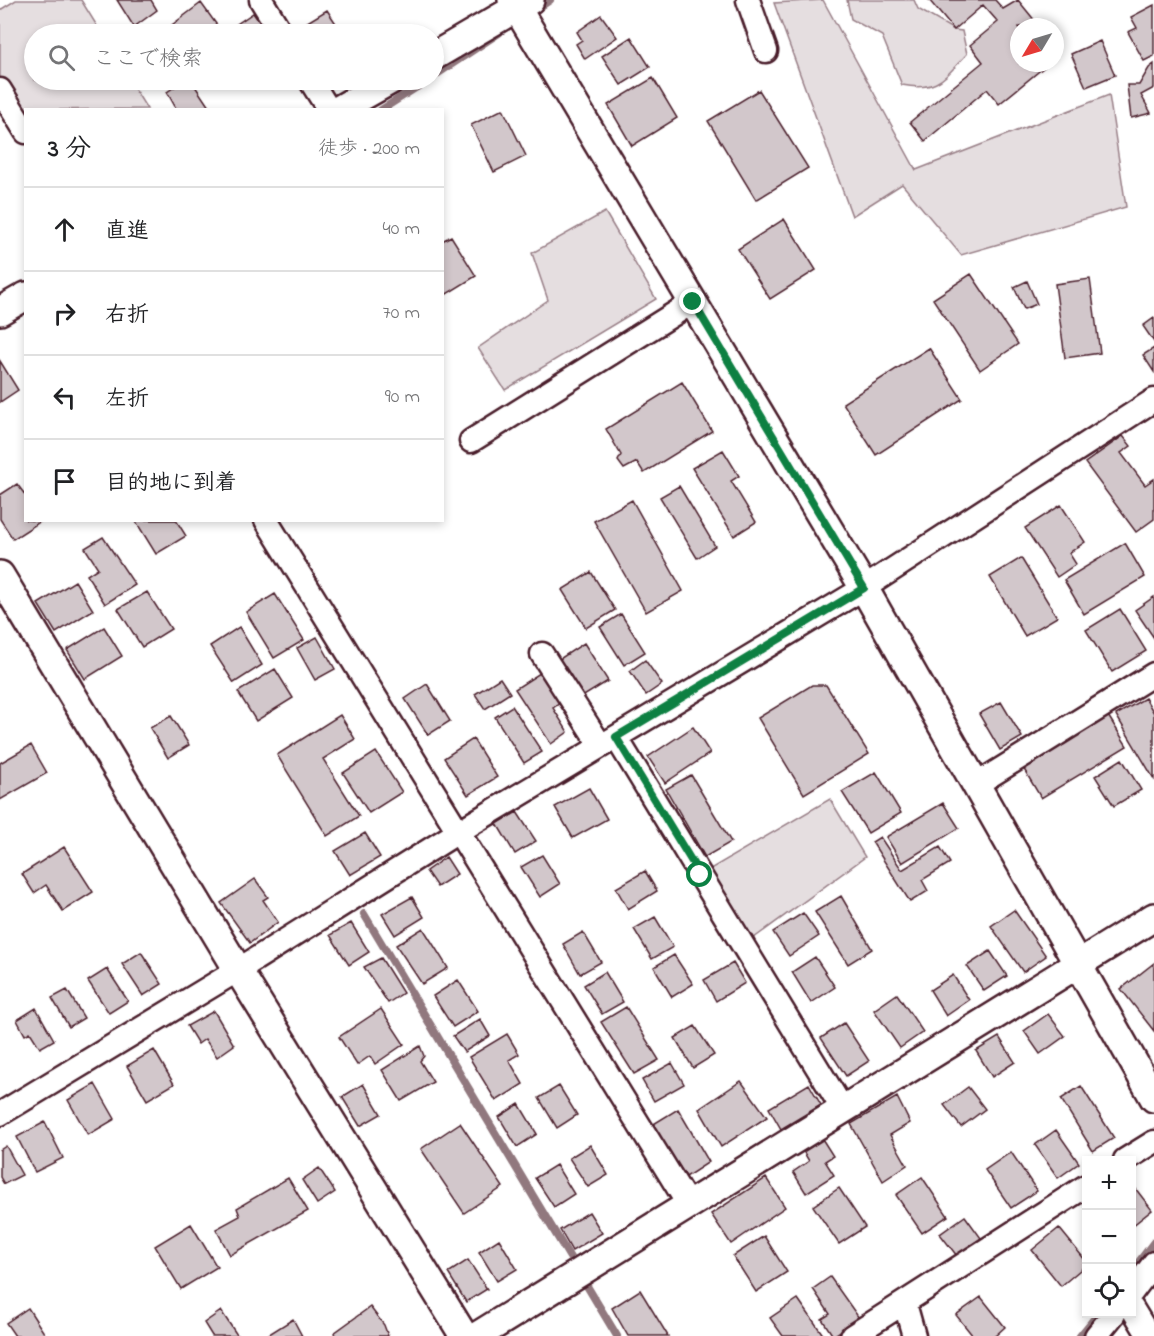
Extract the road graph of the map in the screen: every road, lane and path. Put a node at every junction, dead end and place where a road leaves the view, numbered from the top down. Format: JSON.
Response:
{"nodes":[{"id":1,"x":261,"y":0,"type":"edge"},
{"id":2,"x":748,"y":0,"type":"edge"},
{"id":3,"x":520,"y":3,"type":"edge"},
{"id":4,"x":276,"y":24,"type":"edge"},
{"id":5,"x":444,"y":50,"type":"edge"},
{"id":6,"x":766,"y":51,"type":"dead end"},
{"id":7,"x":0,"y":90,"type":"edge"},
{"id":8,"x":316,"y":90,"type":"edge"},
{"id":9,"x":373,"y":90,"type":"edge"},
{"id":10,"x":327,"y":108,"type":"edge"},
{"id":11,"x":342,"y":108,"type":"edge"},
{"id":12,"x":24,"y":129,"type":"edge"},
{"id":13,"x":24,"y":297,"type":"edge"},
{"id":14,"x":693,"y":302,"type":"junction"},
{"id":15,"x":0,"y":311,"type":"edge"},
{"id":16,"x":1154,"y":400,"type":"edge"},
{"id":17,"x":471,"y":441,"type":"dead end"},
{"id":18,"x":267,"y":522,"type":"edge"},
{"id":19,"x":0,"y":575,"type":"edge"},
{"id":20,"x":864,"y":588,"type":"junction"},
{"id":21,"x":542,"y":654,"type":"dead end"},
{"id":22,"x":1154,"y":674,"type":"edge"},
{"id":23,"x":608,"y":742,"type":"junction"},
{"id":24,"x":977,"y":784,"type":"junction"},
{"id":25,"x":458,"y":832,"type":"junction"},
{"id":26,"x":1154,"y":917,"type":"edge"},
{"id":27,"x":1079,"y":962,"type":"junction"},
{"id":28,"x":238,"y":970,"type":"junction"},
{"id":29,"x":1154,"y":1098,"type":"edge"},
{"id":30,"x":842,"y":1108,"type":"junction"},
{"id":31,"x":0,"y":1114,"type":"edge"},
{"id":32,"x":1154,"y":1142,"type":"edge"},
{"id":33,"x":1133,"y":1156,"type":"edge"},
{"id":34,"x":1082,"y":1189,"type":"edge"},
{"id":35,"x":687,"y":1204,"type":"junction"},
{"id":36,"x":1154,"y":1263,"type":"edge"},
{"id":37,"x":1136,"y":1286,"type":"edge"},
{"id":38,"x":905,"y":1304,"type":"junction"},
{"id":39,"x":1136,"y":1316,"type":"edge"},
{"id":40,"x":1111,"y":1318,"type":"edge"},
{"id":41,"x":464,"y":1336,"type":"edge"},
{"id":42,"x":477,"y":1336,"type":"edge"},
{"id":43,"x":852,"y":1336,"type":"edge"},
{"id":44,"x":914,"y":1336,"type":"edge"},
{"id":45,"x":1096,"y":1336,"type":"edge"},
{"id":46,"x":1149,"y":1336,"type":"edge"}],
"edges":[{"from":1,"to":4,"type":"street"},
{"from":2,"to":6,"type":"street"},
{"from":3,"to":5,"type":"street"},
{"from":3,"to":14,"type":"street"},
{"from":7,"to":12,"type":"street"},
{"from":8,"to":10,"type":"street"},
{"from":9,"to":11,"type":"street"},
{"from":13,"to":15,"type":"street"},
{"from":14,"to":17,"type":"street"},
{"from":14,"to":20,"type":"street"},
{"from":16,"to":20,"type":"street"},
{"from":18,"to":25,"type":"street"},
{"from":19,"to":28,"type":"street"},
{"from":20,"to":23,"type":"street"},
{"from":20,"to":24,"type":"street"},
{"from":21,"to":23,"type":"street"},
{"from":22,"to":24,"type":"street"},
{"from":23,"to":25,"type":"street"},
{"from":23,"to":30,"type":"street"},
{"from":24,"to":27,"type":"street"},
{"from":25,"to":28,"type":"street"},
{"from":25,"to":35,"type":"street"},
{"from":26,"to":27,"type":"street"},
{"from":27,"to":29,"type":"street"},
{"from":27,"to":30,"type":"street"},
{"from":28,"to":31,"type":"street"},
{"from":28,"to":41,"type":"street"},
{"from":30,"to":35,"type":"street"},
{"from":32,"to":33,"type":"street"},
{"from":34,"to":38,"type":"street"},
{"from":35,"to":42,"type":"street"},
{"from":36,"to":37,"type":"street"},
{"from":38,"to":43,"type":"street"},
{"from":38,"to":44,"type":"street"},
{"from":39,"to":46,"type":"street"},
{"from":40,"to":45,"type":"street"}]}
